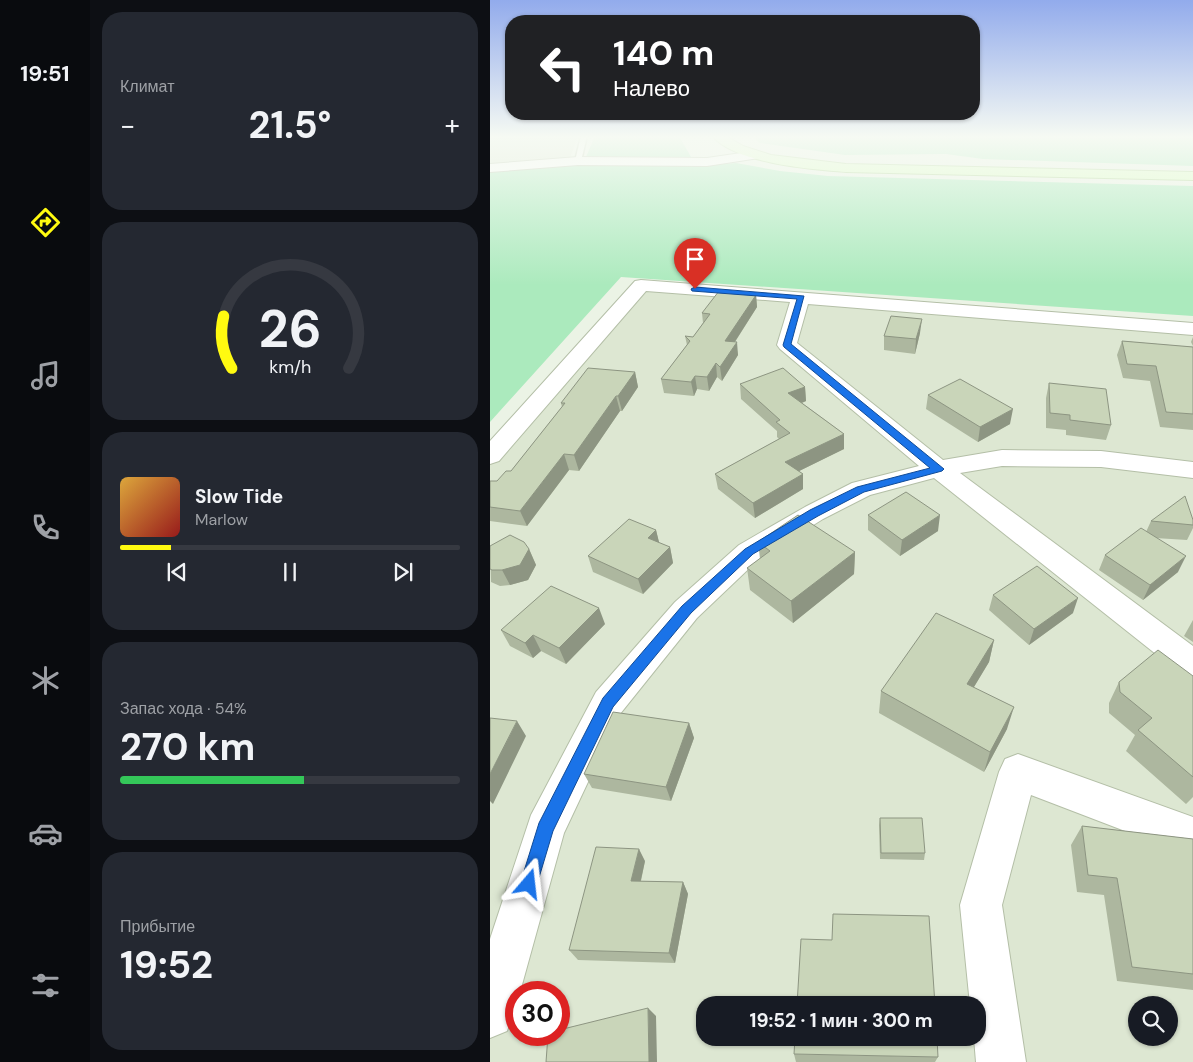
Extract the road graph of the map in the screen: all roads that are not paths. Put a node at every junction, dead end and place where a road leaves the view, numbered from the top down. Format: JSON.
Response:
{"nodes":[{"id":1,"x":801,"y":297,"type":"junction"},
{"id":2,"x":1193,"y":329,"type":"edge"},
{"id":3,"x":490,"y":456,"type":"edge"},
{"id":4,"x":938,"y":469,"type":"junction"},
{"id":5,"x":1193,"y":470,"type":"edge"},
{"id":6,"x":1193,"y":664,"type":"edge"},
{"id":7,"x":1193,"y":837,"type":"edge"},
{"id":8,"x":490,"y":1014,"type":"edge"},
{"id":9,"x":1001,"y":1062,"type":"edge"}],
"edges":[{"from":1,"to":2,"type":"street"},
{"from":1,"to":3,"type":"street"},
{"from":1,"to":4,"type":"street"},
{"from":4,"to":5,"type":"street"},
{"from":4,"to":6,"type":"street"},
{"from":4,"to":8,"type":"street"},
{"from":7,"to":9,"type":"street"}]}
